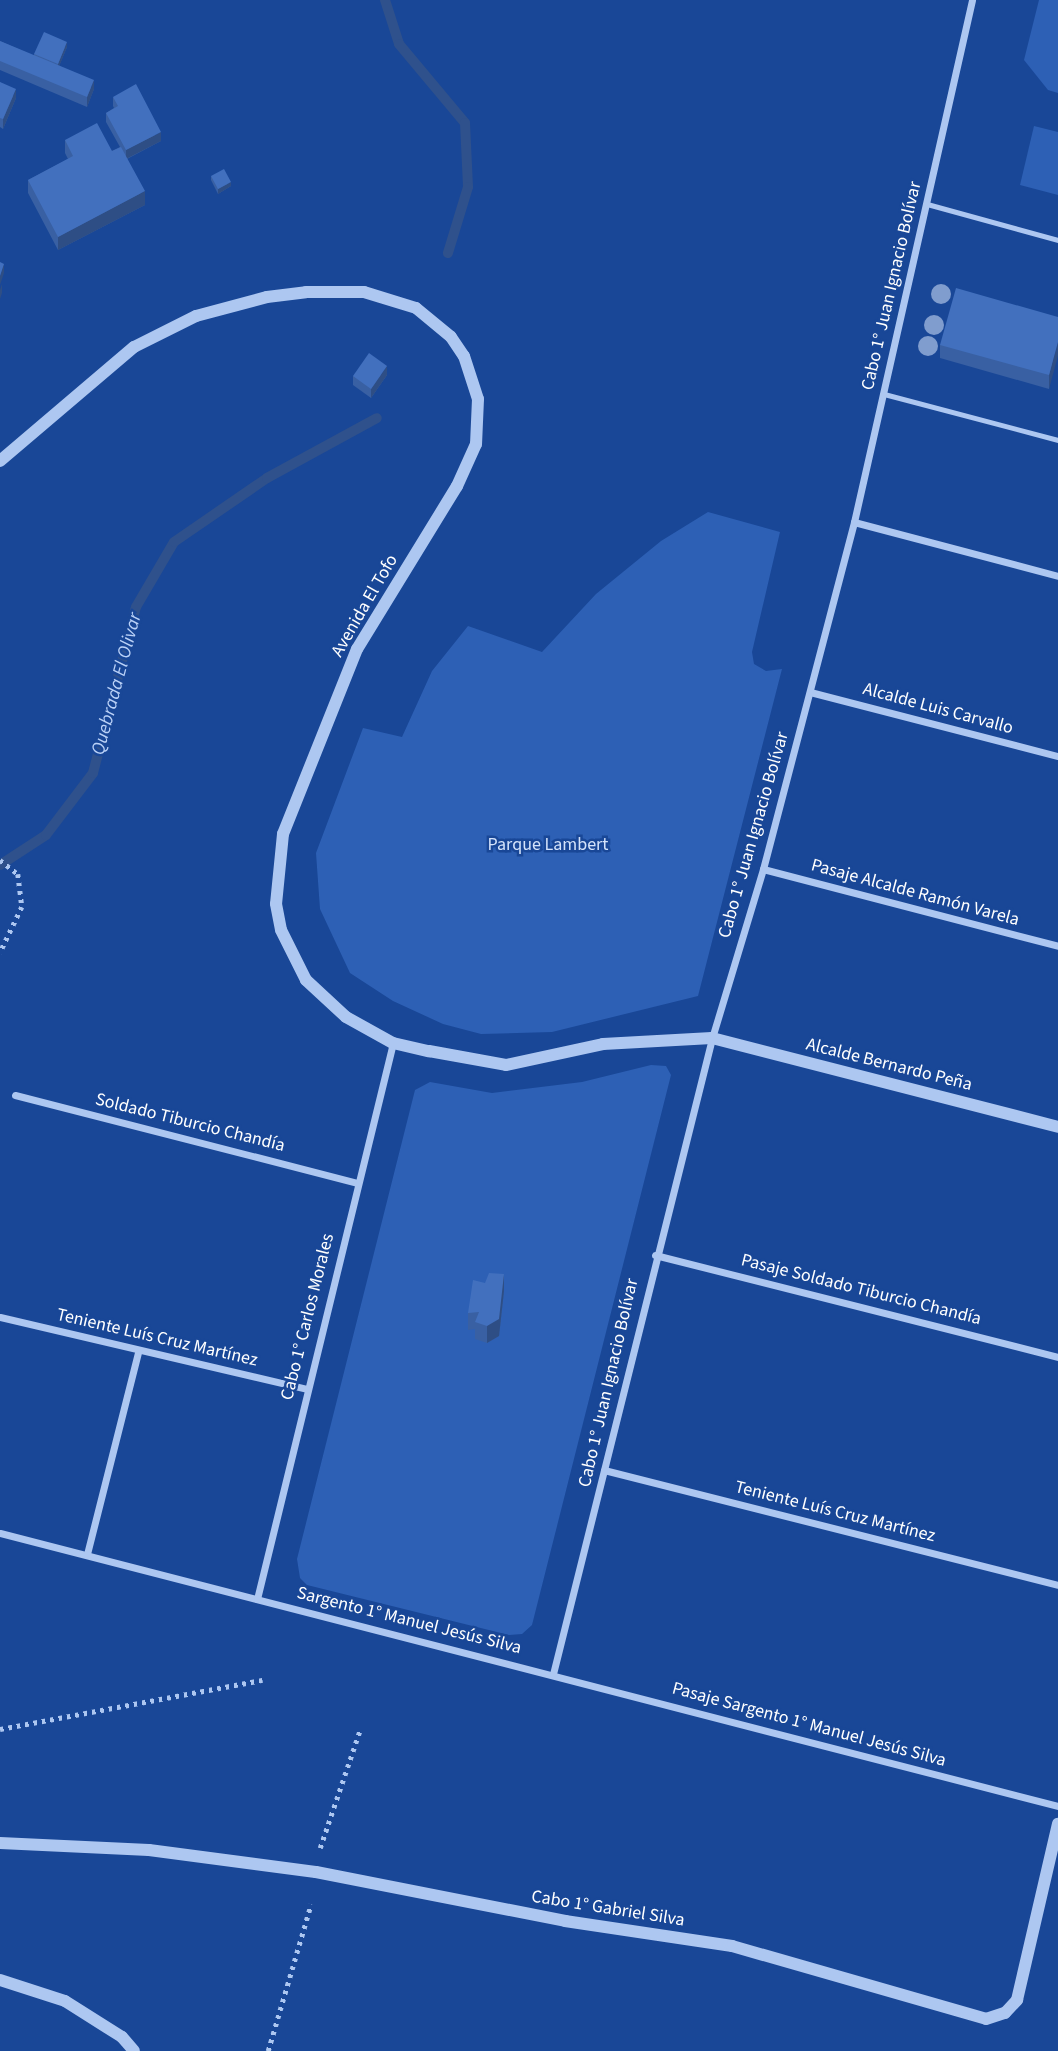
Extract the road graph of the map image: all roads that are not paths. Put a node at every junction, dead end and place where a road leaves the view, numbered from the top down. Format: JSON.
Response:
{"nodes":[{"id":1,"x":972,"y":0,"type":"edge"},
{"id":2,"x":927,"y":204,"type":"junction"},
{"id":3,"x":1058,"y":240,"type":"edge"},
{"id":4,"x":884,"y":394,"type":"junction"},
{"id":5,"x":1058,"y":440,"type":"edge"},
{"id":6,"x":0,"y":461,"type":"edge"},
{"id":7,"x":854,"y":522,"type":"junction"},
{"id":8,"x":1058,"y":576,"type":"edge"},
{"id":9,"x":810,"y":692,"type":"junction"},
{"id":10,"x":1058,"y":756,"type":"edge"},
{"id":11,"x":763,"y":869,"type":"junction"},
{"id":12,"x":1058,"y":946,"type":"edge"},
{"id":13,"x":712,"y":1038,"type":"junction"},
{"id":14,"x":393,"y":1043,"type":"junction"},
{"id":15,"x":15,"y":1095,"type":"dead end"},
{"id":16,"x":1058,"y":1127,"type":"edge"},
{"id":17,"x":357,"y":1183,"type":"junction"},
{"id":18,"x":655,"y":1255,"type":"junction"},
{"id":19,"x":0,"y":1317,"type":"edge"},
{"id":20,"x":138,"y":1352,"type":"junction"},
{"id":21,"x":1058,"y":1357,"type":"edge"},
{"id":22,"x":307,"y":1389,"type":"junction"},
{"id":23,"x":604,"y":1470,"type":"junction"},
{"id":24,"x":0,"y":1533,"type":"edge"},
{"id":25,"x":87,"y":1554,"type":"junction"},
{"id":26,"x":1058,"y":1585,"type":"edge"},
{"id":27,"x":257,"y":1599,"type":"junction"},
{"id":28,"x":553,"y":1674,"type":"junction"},
{"id":29,"x":1058,"y":1806,"type":"edge"},
{"id":30,"x":1058,"y":1824,"type":"edge"},
{"id":31,"x":0,"y":1843,"type":"edge"},
{"id":32,"x":0,"y":1980,"type":"edge"},
{"id":33,"x":134,"y":2051,"type":"edge"}],
"edges":[{"from":1,"to":2,"type":"street","name":"Cabo 1° Juan Ignacio Bolívar"},
{"from":2,"to":3,"type":"lane"},
{"from":2,"to":4,"type":"street","name":"Cabo 1° Juan Ignacio Bolívar"},
{"from":4,"to":5,"type":"lane"},
{"from":4,"to":7,"type":"street","name":"Cabo 1° Juan Ignacio Bolívar"},
{"from":6,"to":14,"type":"street","name":"Avenida El Tofo"},
{"from":7,"to":8,"type":"street"},
{"from":7,"to":9,"type":"street","name":"Cabo 1° Juan Ignacio Bolívar"},
{"from":9,"to":10,"type":"street","name":"Alcalde Luis Carvallo"},
{"from":9,"to":11,"type":"street","name":"Cabo 1° Juan Ignacio Bolívar"},
{"from":11,"to":12,"type":"street","name":"Pasaje Alcalde Ramón Varela"},
{"from":11,"to":13,"type":"street","name":"Cabo 1° Juan Ignacio Bolívar"},
{"from":13,"to":14,"type":"street","name":"Avenida El Tofo"},
{"from":13,"to":16,"type":"street","name":"Alcalde Bernardo Peña"},
{"from":13,"to":18,"type":"street","name":"Cabo 1° Juan Ignacio Bolívar"},
{"from":14,"to":17,"type":"street","name":"Cabo 1° Carlos Morales"},
{"from":15,"to":17,"type":"street","name":"Soldado Tiburcio Chandía"},
{"from":17,"to":22,"type":"street","name":"Cabo 1° Carlos Morales"},
{"from":18,"to":21,"type":"street","name":"Pasaje Soldado Tiburcio Chandía"},
{"from":18,"to":23,"type":"street","name":"Cabo 1° Juan Ignacio Bolívar"},
{"from":19,"to":20,"type":"street","name":"Teniente Luís Cruz Martínez"},
{"from":20,"to":22,"type":"street","name":"Teniente Luís Cruz Martínez"},
{"from":20,"to":25,"type":"street"},
{"from":22,"to":27,"type":"street","name":"Cabo 1° Carlos Morales"},
{"from":23,"to":26,"type":"street","name":"Teniente Luís Cruz Martínez"},
{"from":23,"to":28,"type":"street","name":"Cabo 1° Juan Ignacio Bolívar"},
{"from":24,"to":25,"type":"street"},
{"from":25,"to":27,"type":"street"},
{"from":27,"to":28,"type":"street","name":"Sargento 1° Manuel Jesús Silva"},
{"from":28,"to":29,"type":"street","name":"Pasaje Sargento 1° Manuel Jesús Silva"},
{"from":30,"to":31,"type":"street","name":"Cabo 1° Gabriel Silva"},
{"from":32,"to":33,"type":"street"}]}
